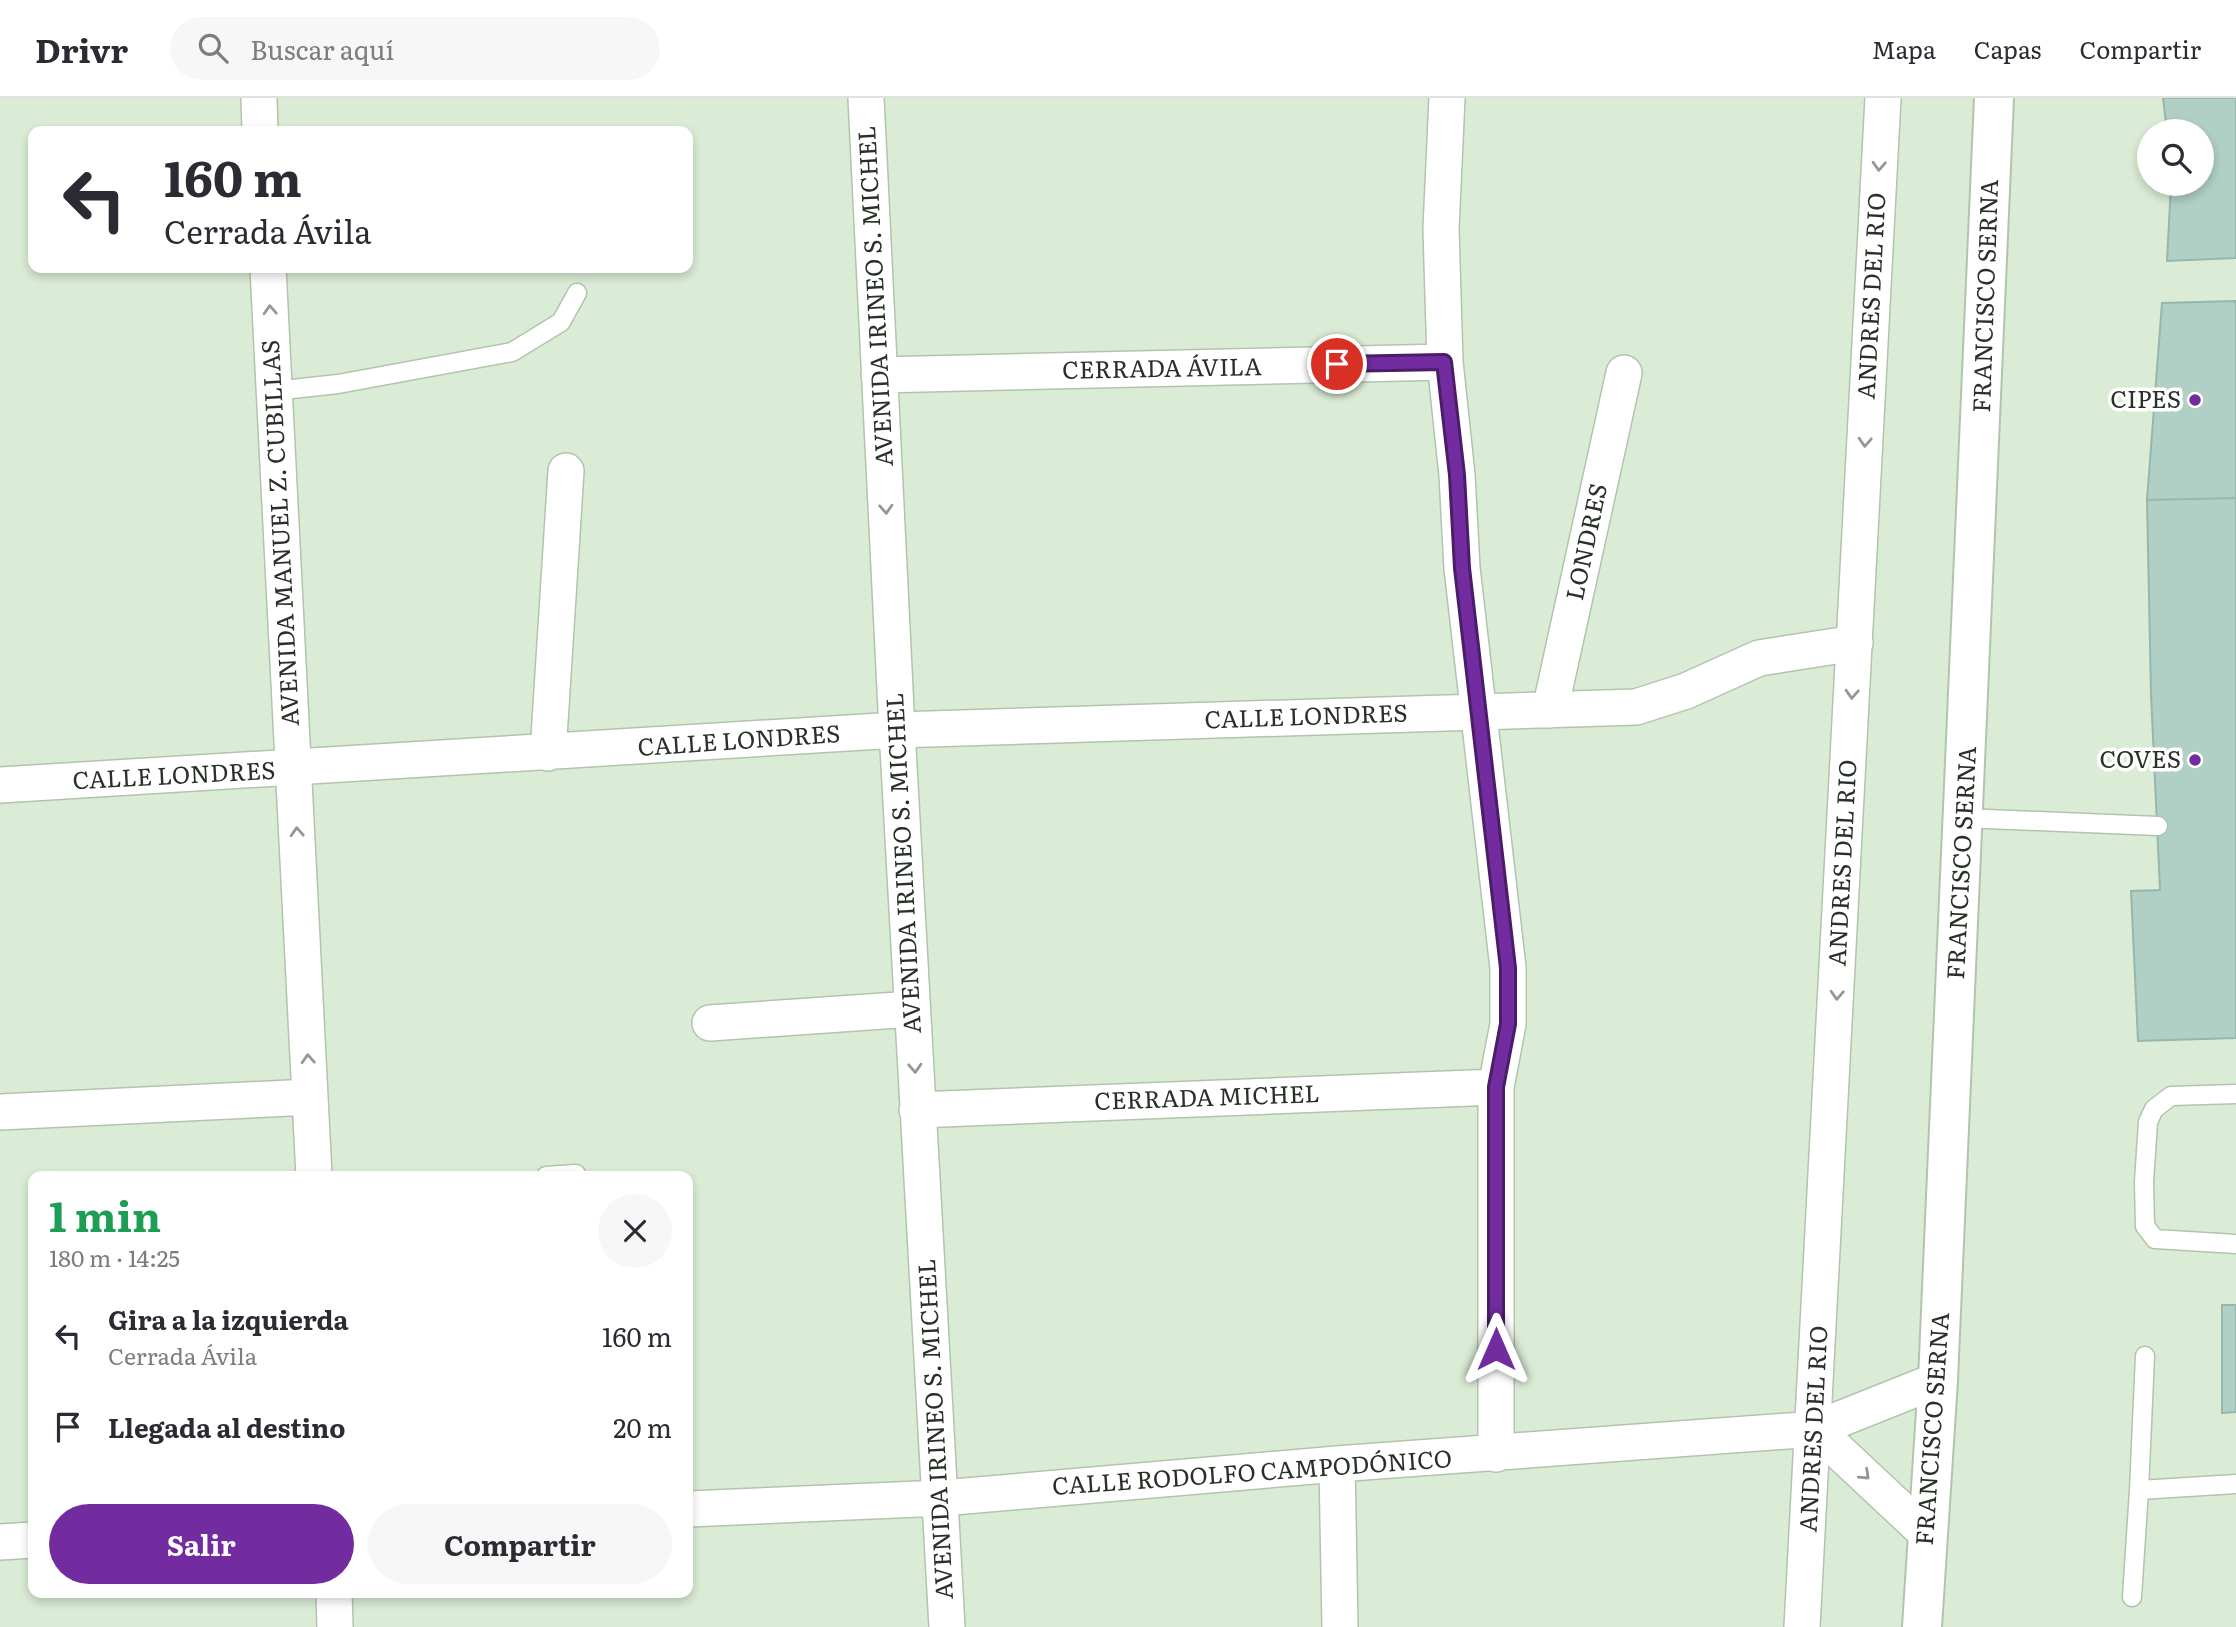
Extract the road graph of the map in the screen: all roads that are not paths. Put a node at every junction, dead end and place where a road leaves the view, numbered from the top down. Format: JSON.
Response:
{"nodes":[{"id":1,"x":259,"y":98,"type":"edge"},
{"id":2,"x":866,"y":98,"type":"edge"},
{"id":3,"x":1447,"y":98,"type":"edge"},
{"id":4,"x":1883,"y":98,"type":"edge"},
{"id":5,"x":1994,"y":98,"type":"edge"},
{"id":6,"x":260,"y":126,"type":"edge"},
{"id":7,"x":268,"y":273,"type":"edge"},
{"id":8,"x":577,"y":293,"type":"dead end"},
{"id":9,"x":1444,"y":362,"type":"junction"},
{"id":10,"x":1624,"y":373,"type":"dead end"},
{"id":11,"x":879,"y":375,"type":"junction"},
{"id":12,"x":274,"y":391,"type":"junction"},
{"id":13,"x":566,"y":471,"type":"dead end"},
{"id":14,"x":1855,"y":643,"type":"junction"},
{"id":15,"x":1550,"y":710,"type":"junction"},
{"id":16,"x":1480,"y":711,"type":"junction"},
{"id":17,"x":897,"y":730,"type":"junction"},
{"id":18,"x":548,"y":753,"type":"junction"},
{"id":19,"x":294,"y":769,"type":"junction"},
{"id":20,"x":0,"y":785,"type":"edge"},
{"id":21,"x":1964,"y":818,"type":"junction"},
{"id":22,"x":2158,"y":826,"type":"dead end"},
{"id":23,"x":912,"y":1009,"type":"junction"},
{"id":24,"x":710,"y":1023,"type":"dead end"},
{"id":25,"x":1496,"y":1087,"type":"junction"},
{"id":26,"x":2236,"y":1094,"type":"edge"},
{"id":27,"x":310,"y":1097,"type":"junction"},
{"id":28,"x":917,"y":1110,"type":"junction"},
{"id":29,"x":0,"y":1112,"type":"edge"},
{"id":30,"x":314,"y":1171,"type":"edge"},
{"id":31,"x":2236,"y":1244,"type":"edge"},
{"id":32,"x":2145,"y":1356,"type":"dead end"},
{"id":33,"x":1938,"y":1380,"type":"junction"},
{"id":34,"x":1815,"y":1429,"type":"junction"},
{"id":35,"x":1496,"y":1454,"type":"junction"},
{"id":36,"x":1337,"y":1464,"type":"junction"},
{"id":37,"x":2236,"y":1484,"type":"edge"},
{"id":38,"x":2139,"y":1490,"type":"junction"},
{"id":39,"x":942,"y":1498,"type":"junction"},
{"id":40,"x":693,"y":1509,"type":"edge"},
{"id":41,"x":1926,"y":1533,"type":"junction"},
{"id":42,"x":28,"y":1540,"type":"edge"},
{"id":43,"x":0,"y":1542,"type":"edge"},
{"id":44,"x":2132,"y":1597,"type":"dead end"},
{"id":45,"x":334,"y":1598,"type":"edge"},
{"id":46,"x":335,"y":1627,"type":"edge"},
{"id":47,"x":947,"y":1627,"type":"edge"},
{"id":48,"x":1340,"y":1627,"type":"edge"},
{"id":49,"x":1802,"y":1627,"type":"edge"},
{"id":50,"x":1922,"y":1627,"type":"edge"}],
"edges":[{"from":1,"to":6,"type":"street"},
{"from":2,"to":11,"type":"street","name":"AVENIDA IRINEO S. MICHEL"},
{"from":3,"to":9,"type":"street"},
{"from":4,"to":14,"type":"street","name":"ANDRES DEL RIO","one_way":true},
{"from":5,"to":21,"type":"main road","name":"FRANCISCO SERNA"},
{"from":12,"to":7,"type":"street","name":"AVENIDA MANUEL Z. CUBILLAS","one_way":true},
{"from":8,"to":12,"type":"lane"},
{"from":9,"to":11,"type":"street","name":"CERRADA ÁVILA"},
{"from":9,"to":16,"type":"street"},
{"from":10,"to":15,"type":"street","name":"LONDRES"},
{"from":11,"to":17,"type":"street","name":"AVENIDA IRINEO S. MICHEL","one_way":true},
{"from":12,"to":19,"type":"street","name":"AVENIDA MANUEL Z. CUBILLAS"},
{"from":13,"to":18,"type":"street"},
{"from":14,"to":15,"type":"street","name":"CALLE LONDRES"},
{"from":14,"to":34,"type":"street","name":"ANDRES DEL RIO","one_way":true},
{"from":15,"to":16,"type":"street","name":"CALLE LONDRES"},
{"from":16,"to":17,"type":"street","name":"CALLE LONDRES"},
{"from":16,"to":25,"type":"street"},
{"from":17,"to":18,"type":"street","name":"CALLE LONDRES"},
{"from":17,"to":23,"type":"street","name":"AVENIDA IRINEO S. MICHEL"},
{"from":18,"to":19,"type":"street","name":"CALLE LONDRES"},
{"from":19,"to":20,"type":"street","name":"CALLE LONDRES"},
{"from":27,"to":19,"type":"street","name":"AVENIDA MANUEL Z. CUBILLAS","one_way":true},
{"from":21,"to":22,"type":"lane"},
{"from":21,"to":33,"type":"main road","name":"FRANCISCO SERNA"},
{"from":23,"to":24,"type":"street"},
{"from":23,"to":28,"type":"street","name":"AVENIDA IRINEO S. MICHEL","one_way":true},
{"from":25,"to":28,"type":"street","name":"CERRADA MICHEL"},
{"from":25,"to":35,"type":"street"},
{"from":26,"to":31,"type":"lane"},
{"from":27,"to":29,"type":"street"},
{"from":27,"to":30,"type":"street","name":"AVENIDA MANUEL Z. CUBILLAS"},
{"from":28,"to":39,"type":"street","name":"AVENIDA IRINEO S. MICHEL"},
{"from":32,"to":38,"type":"lane"},
{"from":33,"to":34,"type":"street","name":"CALLE RODOLFO CAMPODÓNICO"},
{"from":33,"to":41,"type":"main road","name":"FRANCISCO SERNA"},
{"from":34,"to":35,"type":"street","name":"CALLE RODOLFO CAMPODÓNICO"},
{"from":34,"to":41,"type":"street","one_way":true},
{"from":34,"to":49,"type":"street","name":"ANDRES DEL RIO"},
{"from":35,"to":36,"type":"street","name":"CALLE RODOLFO CAMPODÓNICO"},
{"from":36,"to":39,"type":"street","name":"CALLE RODOLFO CAMPODÓNICO"},
{"from":36,"to":48,"type":"street"},
{"from":37,"to":38,"type":"lane"},
{"from":38,"to":44,"type":"lane"},
{"from":39,"to":40,"type":"street","name":"CALLE RODOLFO CAMPODÓNICO"},
{"from":39,"to":47,"type":"street","name":"AVENIDA IRINEO S. MICHEL"},
{"from":41,"to":50,"type":"main road","name":"FRANCISCO SERNA"},
{"from":42,"to":43,"type":"street"},
{"from":45,"to":46,"type":"street"}]}
